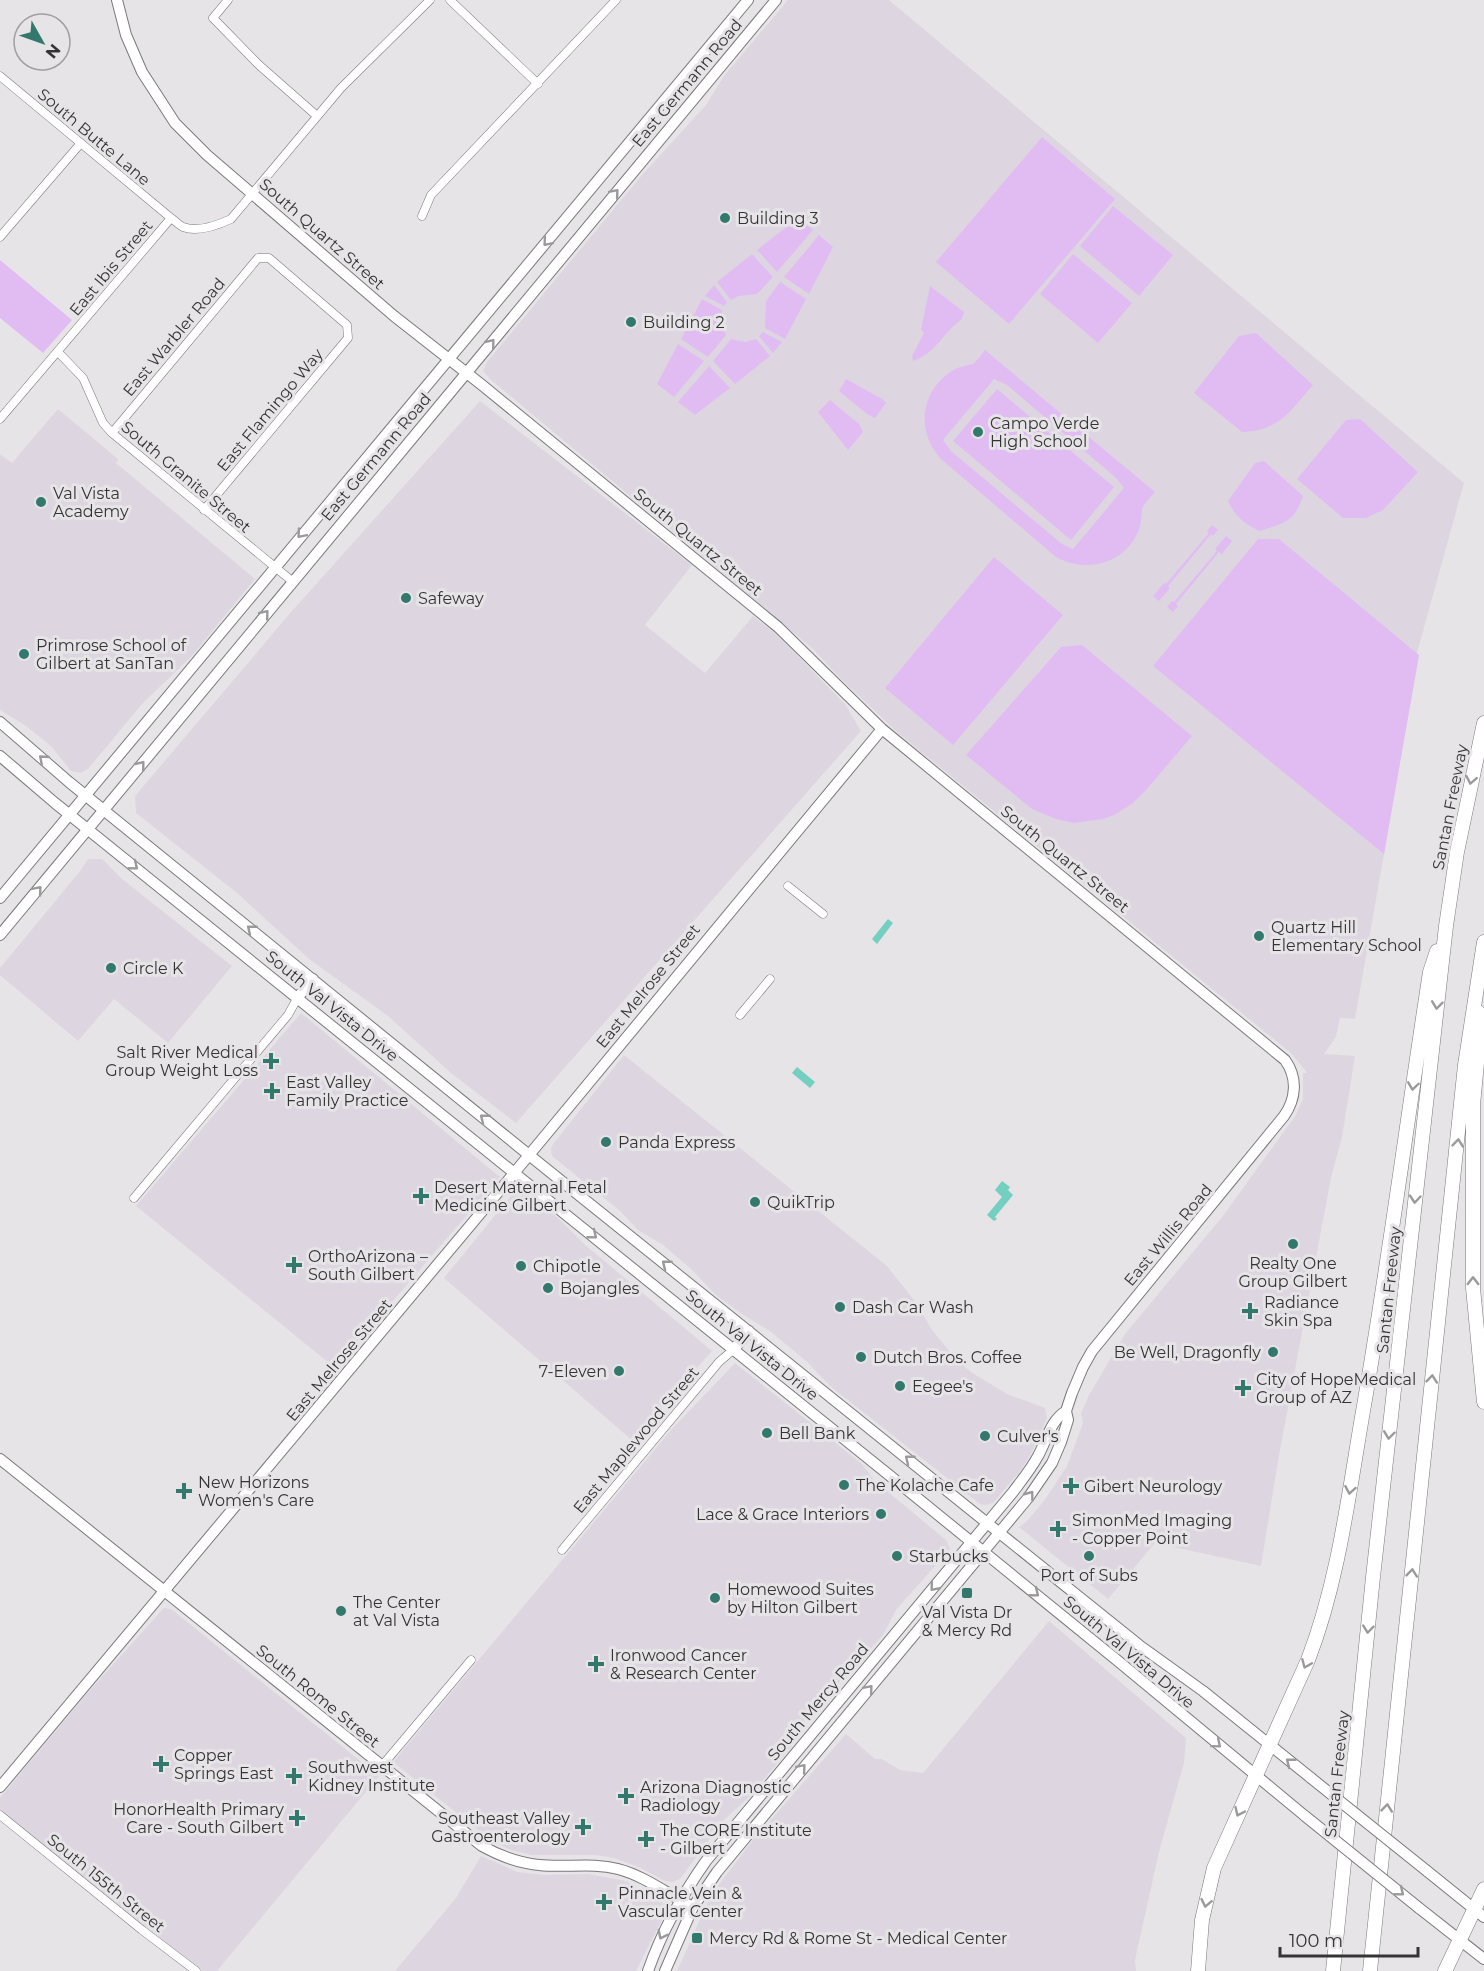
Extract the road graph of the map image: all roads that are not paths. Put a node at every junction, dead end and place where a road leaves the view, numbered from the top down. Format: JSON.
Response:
{"nodes":[{"id":1,"x":117,"y":0,"type":"edge"},
{"id":2,"x":228,"y":0,"type":"edge"},
{"id":3,"x":430,"y":0,"type":"edge"},
{"id":4,"x":450,"y":0,"type":"edge"},
{"id":5,"x":616,"y":0,"type":"edge"},
{"id":6,"x":748,"y":0,"type":"edge"},
{"id":7,"x":776,"y":0,"type":"edge"},
{"id":8,"x":0,"y":76,"type":"edge"},
{"id":9,"x":538,"y":84,"type":"junction"},
{"id":10,"x":317,"y":116,"type":"junction"},
{"id":11,"x":81,"y":143,"type":"junction"},
{"id":12,"x":252,"y":194,"type":"junction"},
{"id":13,"x":422,"y":216,"type":"dead end"},
{"id":14,"x":171,"y":218,"type":"junction"},
{"id":15,"x":0,"y":237,"type":"edge"},
{"id":16,"x":258,"y":258,"type":"joint"},
{"id":17,"x":58,"y":352,"type":"junction"},
{"id":18,"x":449,"y":359,"type":"junction"},
{"id":19,"x":466,"y":373,"type":"junction"},
{"id":20,"x":0,"y":419,"type":"edge"},
{"id":21,"x":112,"y":433,"type":"junction"},
{"id":22,"x":204,"y":510,"type":"junction"},
{"id":23,"x":274,"y":567,"type":"junction"},
{"id":24,"x":292,"y":581,"type":"junction"},
{"id":25,"x":0,"y":722,"type":"edge"},
{"id":26,"x":1484,"y":723,"type":"edge"},
{"id":27,"x":882,"y":729,"type":"junction"},
{"id":28,"x":0,"y":756,"type":"edge"},
{"id":29,"x":86,"y":795,"type":"junction"},
{"id":30,"x":104,"y":810,"type":"junction"},
{"id":31,"x":69,"y":814,"type":"junction"},
{"id":32,"x":88,"y":830,"type":"junction"},
{"id":33,"x":788,"y":886,"type":"dead end"},
{"id":34,"x":0,"y":898,"type":"edge"},
{"id":35,"x":823,"y":914,"type":"dead end"},
{"id":36,"x":1446,"y":926,"type":"junction"},
{"id":37,"x":0,"y":935,"type":"edge"},
{"id":38,"x":1484,"y":942,"type":"edge"},
{"id":39,"x":770,"y":978,"type":"dead end"},
{"id":40,"x":313,"y":979,"type":"junction"},
{"id":41,"x":1475,"y":992,"type":"junction"},
{"id":42,"x":298,"y":997,"type":"junction"},
{"id":43,"x":740,"y":1015,"type":"dead end"},
{"id":44,"x":1294,"y":1081,"type":"joint"},
{"id":45,"x":529,"y":1155,"type":"junction"},
{"id":46,"x":515,"y":1172,"type":"junction"},
{"id":47,"x":134,"y":1198,"type":"dead end"},
{"id":48,"x":749,"y":1331,"type":"junction"},
{"id":49,"x":734,"y":1349,"type":"junction"},
{"id":50,"x":1484,"y":1402,"type":"edge"},
{"id":51,"x":1066,"y":1411,"type":"junction"},
{"id":52,"x":0,"y":1459,"type":"edge"},
{"id":53,"x":987,"y":1522,"type":"junction"},
{"id":54,"x":1000,"y":1532,"type":"junction"},
{"id":55,"x":972,"y":1542,"type":"junction"},
{"id":56,"x":561,"y":1550,"type":"dead end"},
{"id":57,"x":983,"y":1551,"type":"junction"},
{"id":58,"x":164,"y":1592,"type":"junction"},
{"id":59,"x":471,"y":1660,"type":"dead end"},
{"id":60,"x":1270,"y":1746,"type":"junction"},
{"id":61,"x":381,"y":1767,"type":"junction"},
{"id":62,"x":1256,"y":1777,"type":"junction"},
{"id":63,"x":0,"y":1787,"type":"edge"},
{"id":64,"x":0,"y":1815,"type":"edge"},
{"id":65,"x":1484,"y":1888,"type":"edge"},
{"id":66,"x":680,"y":1901,"type":"junction"},
{"id":67,"x":693,"y":1908,"type":"junction"},
{"id":68,"x":1479,"y":1913,"type":"edge"},
{"id":69,"x":1458,"y":1940,"type":"junction"},
{"id":70,"x":1484,"y":1959,"type":"edge"},
{"id":71,"x":196,"y":1971,"type":"edge"},
{"id":72,"x":648,"y":1971,"type":"edge"},
{"id":73,"x":665,"y":1971,"type":"edge"},
{"id":74,"x":1198,"y":1971,"type":"edge"},
{"id":75,"x":1333,"y":1971,"type":"edge"},
{"id":76,"x":1370,"y":1971,"type":"edge"},
{"id":77,"x":1445,"y":1971,"type":"edge"}],
"edges":[{"from":1,"to":12,"type":"main road","name":"South Quartz Street"},
{"from":2,"to":10,"type":"street"},
{"from":3,"to":10,"type":"street","name":"East Ibis Street"},
{"from":4,"to":9,"type":"street"},
{"from":5,"to":9,"type":"street"},
{"from":6,"to":18,"type":"main road","name":"East Germann Road","one_way":true},
{"from":19,"to":7,"type":"main road","name":"East Germann Road","one_way":true},
{"from":8,"to":11,"type":"street","name":"South Butte Lane"},
{"from":9,"to":13,"type":"street"},
{"from":10,"to":12,"type":"street","name":"East Ibis Street"},
{"from":11,"to":14,"type":"street","name":"South Butte Lane"},
{"from":11,"to":15,"type":"street"},
{"from":12,"to":14,"type":"street","name":"East Ibis Street"},
{"from":12,"to":18,"type":"main road","name":"South Quartz Street"},
{"from":14,"to":17,"type":"street","name":"East Ibis Street"},
{"from":16,"to":21,"type":"street","name":"East Warbler Road"},
{"from":16,"to":22,"type":"street","name":"East Flamingo Way"},
{"from":17,"to":20,"type":"street","name":"East Ibis Street"},
{"from":17,"to":21,"type":"street","name":"South Granite Street"},
{"from":18,"to":19,"type":"main road","name":"South Quartz Street"},
{"from":18,"to":23,"type":"main road","name":"East Germann Road","one_way":true},
{"from":19,"to":24,"type":"main road","name":"East Germann Road"},
{"from":19,"to":27,"type":"main road","name":"South Quartz Street"},
{"from":21,"to":22,"type":"street","name":"South Granite Street"},
{"from":22,"to":23,"type":"street","name":"South Granite Street"},
{"from":23,"to":24,"type":"street","name":"South Granite Street"},
{"from":23,"to":29,"type":"main road","name":"East Germann Road"},
{"from":30,"to":24,"type":"main road","name":"East Germann Road","one_way":true},
{"from":29,"to":25,"type":"main road","name":"South Val Vista Drive","one_way":true},
{"from":26,"to":36,"type":"highway","name":"Santan Freeway","one_way":true},
{"from":27,"to":44,"type":"main road","name":"South Quartz Street"},
{"from":27,"to":45,"type":"main road","name":"East Melrose Street"},
{"from":28,"to":31,"type":"main road","name":"South Val Vista Drive"},
{"from":29,"to":30,"type":"main road","name":"South Val Vista Drive"},
{"from":29,"to":31,"type":"main road","name":"East Germann Road"},
{"from":30,"to":32,"type":"main road","name":"East Germann Road"},
{"from":40,"to":30,"type":"main road","name":"South Val Vista Drive","one_way":true},
{"from":31,"to":32,"type":"main road","name":"South Val Vista Drive"},
{"from":31,"to":34,"type":"main road","name":"East Germann Road"},
{"from":37,"to":32,"type":"main road","name":"East Germann Road","one_way":true},
{"from":32,"to":42,"type":"main road","name":"South Val Vista Drive","one_way":true},
{"from":33,"to":35,"type":"street"},
{"from":36,"to":60,"type":"highway","one_way":true},
{"from":36,"to":75,"type":"highway","name":"Santan Freeway","one_way":true},
{"from":38,"to":41,"type":"highway"},
{"from":39,"to":43,"type":"street"},
{"from":40,"to":42,"type":"main road"},
{"from":45,"to":40,"type":"main road","name":"South Val Vista Drive","one_way":true},
{"from":50,"to":41,"type":"highway","one_way":true},
{"from":76,"to":41,"type":"highway","one_way":true},
{"from":42,"to":46,"type":"main road","name":"South Val Vista Drive"},
{"from":42,"to":47,"type":"street"},
{"from":44,"to":51,"type":"main road","name":"East Willis Road"},
{"from":45,"to":46,"type":"main road","name":"East Melrose Street"},
{"from":48,"to":45,"type":"main road","name":"South Val Vista Drive","one_way":true},
{"from":46,"to":49,"type":"main road","name":"South Val Vista Drive","one_way":true},
{"from":46,"to":58,"type":"main road","name":"East Melrose Street"},
{"from":48,"to":49,"type":"main road"},
{"from":53,"to":48,"type":"main road","name":"South Val Vista Drive","one_way":true},
{"from":49,"to":55,"type":"main road","name":"South Val Vista Drive"},
{"from":49,"to":56,"type":"street","name":"East Maplewood Street"},
{"from":51,"to":53,"type":"main road","name":"East Willis Road"},
{"from":54,"to":51,"type":"main road","name":"East Willis Road","one_way":true},
{"from":52,"to":58,"type":"main road","name":"South Rome Street"},
{"from":53,"to":54,"type":"main road","name":"South Val Vista Drive"},
{"from":53,"to":55,"type":"main road","name":"South Mercy Road"},
{"from":54,"to":57,"type":"main road","name":"South Mercy Road"},
{"from":54,"to":60,"type":"main road","name":"South Val Vista Drive"},
{"from":55,"to":57,"type":"main road","name":"South Val Vista Drive"},
{"from":55,"to":66,"type":"main road","name":"South Mercy Road","one_way":true},
{"from":57,"to":62,"type":"main road","name":"South Val Vista Drive","one_way":true},
{"from":67,"to":57,"type":"main road","name":"South Mercy Road","one_way":true},
{"from":58,"to":61,"type":"main road","name":"South Rome Street"},
{"from":58,"to":63,"type":"main road","name":"East Melrose Street"},
{"from":59,"to":61,"type":"street"},
{"from":60,"to":62,"type":"highway"},
{"from":68,"to":60,"type":"main road","name":"South Val Vista Drive","one_way":true,"bridge":true},
{"from":61,"to":66,"type":"main road","name":"South Rome Street"},
{"from":62,"to":69,"type":"main road","name":"South Val Vista Drive","one_way":true,"bridge":true},
{"from":62,"to":74,"type":"highway","one_way":true},
{"from":64,"to":71,"type":"street","name":"South 155th Street"},
{"from":65,"to":68,"type":"highway"},
{"from":66,"to":67,"type":"main road","name":"South Rome Street"},
{"from":66,"to":72,"type":"main road","name":"South Mercy Road","one_way":true},
{"from":67,"to":73,"type":"main road"},
{"from":68,"to":69,"type":"highway"},
{"from":69,"to":70,"type":"main road","name":"South Val Vista Drive"},
{"from":69,"to":77,"type":"highway"}]}
